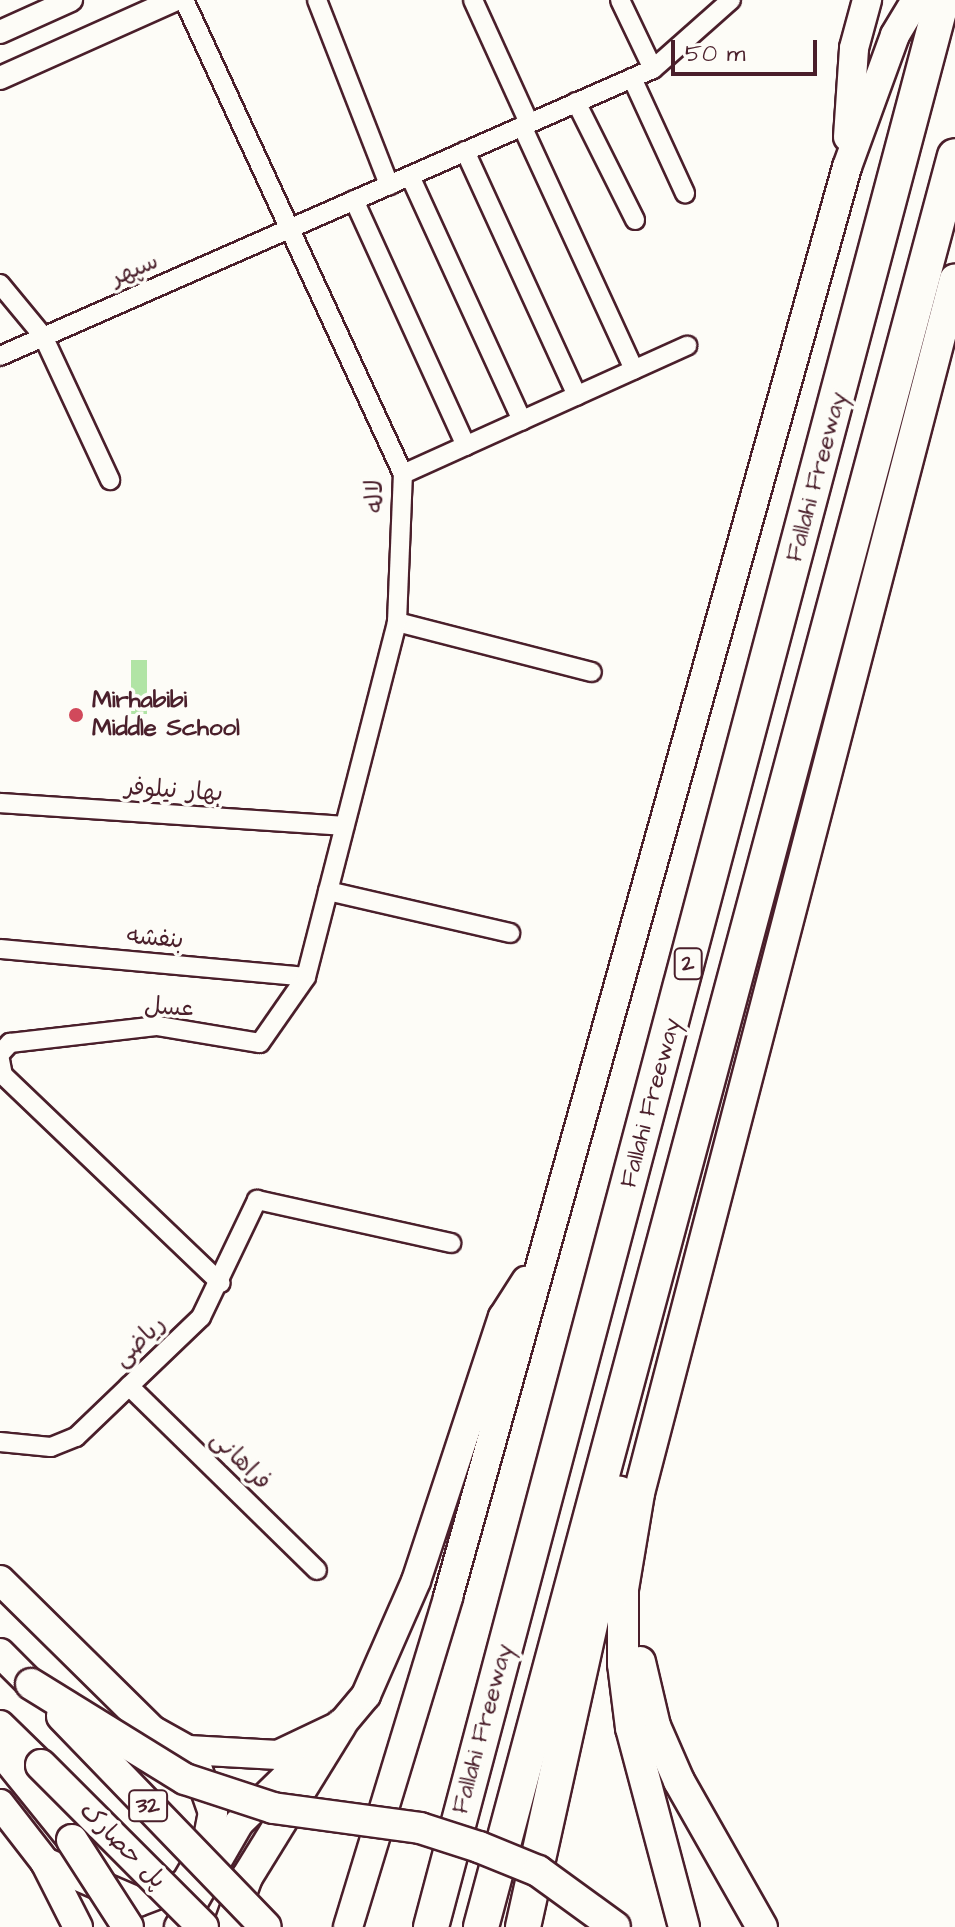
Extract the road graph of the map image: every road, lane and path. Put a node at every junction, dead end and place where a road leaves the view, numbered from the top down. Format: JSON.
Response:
{"nodes":[{"id":1,"x":71,"y":0,"type":"edge"},
{"id":2,"x":174,"y":0,"type":"edge"},
{"id":3,"x":184,"y":0,"type":"edge"},
{"id":4,"x":317,"y":0,"type":"edge"},
{"id":5,"x":473,"y":0,"type":"edge"},
{"id":6,"x":620,"y":0,"type":"edge"},
{"id":7,"x":731,"y":0,"type":"edge"},
{"id":8,"x":867,"y":0,"type":"edge"},
{"id":9,"x":916,"y":0,"type":"edge"},
{"id":10,"x":942,"y":0,"type":"edge"},
{"id":11,"x":0,"y":32,"type":"edge"},
{"id":12,"x":653,"y":69,"type":"junction"},
{"id":13,"x":0,"y":78,"type":"edge"},
{"id":14,"x":632,"y":78,"type":"junction"},
{"id":15,"x":576,"y":102,"type":"junction"},
{"id":16,"x":526,"y":125,"type":"junction"},
{"id":17,"x":465,"y":151,"type":"junction"},
{"id":18,"x":955,"y":156,"type":"edge"},
{"id":19,"x":847,"y":167,"type":"junction"},
{"id":20,"x":410,"y":176,"type":"junction"},
{"id":21,"x":389,"y":185,"type":"junction"},
{"id":22,"x":685,"y":193,"type":"dead end"},
{"id":23,"x":354,"y":200,"type":"junction"},
{"id":24,"x":635,"y":220,"type":"dead end"},
{"id":25,"x":290,"y":229,"type":"junction"},
{"id":26,"x":955,"y":279,"type":"edge"},
{"id":27,"x":0,"y":284,"type":"edge"},
{"id":28,"x":43,"y":336,"type":"junction"},
{"id":29,"x":687,"y":346,"type":"dead end"},
{"id":30,"x":0,"y":356,"type":"edge"},
{"id":31,"x":634,"y":370,"type":"junction"},
{"id":32,"x":577,"y":396,"type":"junction"},
{"id":33,"x":522,"y":421,"type":"junction"},
{"id":34,"x":466,"y":446,"type":"junction"},
{"id":35,"x":403,"y":474,"type":"junction"},
{"id":36,"x":110,"y":480,"type":"dead end"},
{"id":37,"x":397,"y":622,"type":"junction"},
{"id":38,"x":592,"y":672,"type":"dead end"},
{"id":39,"x":0,"y":803,"type":"edge"},
{"id":40,"x":344,"y":826,"type":"junction"},
{"id":41,"x":328,"y":891,"type":"junction"},
{"id":42,"x":510,"y":933,"type":"dead end"},
{"id":43,"x":0,"y":949,"type":"edge"},
{"id":44,"x":306,"y":977,"type":"junction"},
{"id":45,"x":0,"y":1054,"type":"edge"},
{"id":46,"x":0,"y":1060,"type":"edge"},
{"id":47,"x":669,"y":1229,"type":"junction"},
{"id":48,"x":451,"y":1243,"type":"dead end"},
{"id":49,"x":544,"y":1252,"type":"junction"},
{"id":50,"x":221,"y":1283,"type":"junction"},
{"id":51,"x":129,"y":1386,"type":"junction"},
{"id":52,"x":0,"y":1442,"type":"edge"},
{"id":53,"x":317,"y":1570,"type":"dead end"},
{"id":54,"x":0,"y":1580,"type":"edge"},
{"id":55,"x":623,"y":1589,"type":"junction"},
{"id":56,"x":0,"y":1653,"type":"edge"},
{"id":57,"x":31,"y":1684,"type":"junction"},
{"id":58,"x":0,"y":1725,"type":"edge"},
{"id":59,"x":341,"y":1725,"type":"junction"},
{"id":60,"x":188,"y":1750,"type":"junction"},
{"id":61,"x":0,"y":1751,"type":"edge"},
{"id":62,"x":41,"y":1765,"type":"joint"},
{"id":63,"x":0,"y":1804,"type":"edge"},
{"id":64,"x":72,"y":1840,"type":"joint"},
{"id":65,"x":45,"y":1862,"type":"junction"},
{"id":66,"x":78,"y":1927,"type":"edge"},
{"id":67,"x":128,"y":1927,"type":"edge"},
{"id":68,"x":179,"y":1927,"type":"edge"},
{"id":69,"x":203,"y":1927,"type":"edge"},
{"id":70,"x":229,"y":1927,"type":"edge"},
{"id":71,"x":266,"y":1927,"type":"edge"},
{"id":72,"x":348,"y":1927,"type":"edge"},
{"id":73,"x":431,"y":1927,"type":"edge"},
{"id":74,"x":481,"y":1927,"type":"edge"},
{"id":75,"x":523,"y":1927,"type":"edge"},
{"id":76,"x":615,"y":1927,"type":"edge"},
{"id":77,"x":684,"y":1927,"type":"edge"},
{"id":78,"x":762,"y":1927,"type":"edge"}],
"edges":[{"from":1,"to":11,"type":"street"},
{"from":2,"to":13,"type":"street"},
{"from":3,"to":25,"type":"street","name":"لاله"},
{"from":4,"to":21,"type":"street"},
{"from":5,"to":16,"type":"street"},
{"from":6,"to":12,"type":"street"},
{"from":7,"to":12,"type":"street","name":"سپهر"},
{"from":8,"to":19,"type":"main road"},
{"from":9,"to":19,"type":"main road"},
{"from":10,"to":73,"type":"highway","name":"Fallahi Freeway","number":"2"},
{"from":12,"to":14,"type":"street","name":"سپهر"},
{"from":14,"to":15,"type":"street","name":"سپهر"},
{"from":14,"to":22,"type":"street"},
{"from":15,"to":16,"type":"street","name":"سپهر"},
{"from":15,"to":24,"type":"street"},
{"from":16,"to":17,"type":"street","name":"سپهر"},
{"from":16,"to":31,"type":"street"},
{"from":17,"to":20,"type":"street","name":"سپهر"},
{"from":17,"to":32,"type":"street"},
{"from":18,"to":47,"type":"highway","name":"Fallahi Freeway","number":"2"},
{"from":19,"to":49,"type":"main road"},
{"from":20,"to":21,"type":"street","name":"سپهر"},
{"from":20,"to":33,"type":"street"},
{"from":21,"to":23,"type":"street","name":"سپهر"},
{"from":23,"to":25,"type":"street","name":"سپهر"},
{"from":23,"to":34,"type":"street"},
{"from":25,"to":28,"type":"street","name":"سپهر"},
{"from":25,"to":35,"type":"street","name":"لاله"},
{"from":26,"to":55,"type":"highway"},
{"from":27,"to":28,"type":"street"},
{"from":28,"to":30,"type":"street","name":"سپهر"},
{"from":28,"to":36,"type":"street"},
{"from":29,"to":31,"type":"street"},
{"from":31,"to":32,"type":"street"},
{"from":32,"to":33,"type":"street"},
{"from":33,"to":34,"type":"street"},
{"from":34,"to":35,"type":"street"},
{"from":35,"to":37,"type":"street","name":"لاله"},
{"from":37,"to":38,"type":"street"},
{"from":37,"to":40,"type":"street","name":"لاله"},
{"from":39,"to":40,"type":"street","name":"بهار نیلوفر"},
{"from":40,"to":41,"type":"street","name":"لاله"},
{"from":41,"to":42,"type":"street"},
{"from":41,"to":44,"type":"street","name":"لاله"},
{"from":43,"to":44,"type":"street","name":"بنفشه"},
{"from":44,"to":45,"type":"street","name":"عسل"},
{"from":46,"to":50,"type":"street"},
{"from":47,"to":74,"type":"highway","name":"Fallahi Freeway","number":"2"},
{"from":47,"to":75,"type":"highway"},
{"from":48,"to":50,"type":"street","name":"ریاضی"},
{"from":49,"to":59,"type":"main road"},
{"from":49,"to":72,"type":"main road"},
{"from":50,"to":51,"type":"street","name":"ریاضی"},
{"from":51,"to":52,"type":"street","name":"ریاضی"},
{"from":51,"to":53,"type":"street","name":"فراهانی"},
{"from":54,"to":60,"type":"main road"},
{"from":55,"to":77,"type":"highway"},
{"from":55,"to":78,"type":"highway"},
{"from":56,"to":57,"type":"main road","number":"32"},
{"from":57,"to":71,"type":"highway","name":"پل حصارک","number":"32","bridge":true},
{"from":57,"to":76,"type":"highway","bridge":true},
{"from":58,"to":62,"type":"main road","number":"32"},
{"from":59,"to":60,"type":"main road"},
{"from":59,"to":68,"type":"main road"},
{"from":59,"to":70,"type":"highway"},
{"from":60,"to":65,"type":"main road"},
{"from":61,"to":64,"type":"main road"},
{"from":62,"to":69,"type":"highway","name":"پل حصارک","number":"32","bridge":true},
{"from":63,"to":65,"type":"main road"},
{"from":64,"to":67,"type":"highway","bridge":true},
{"from":65,"to":66,"type":"main road"}]}
